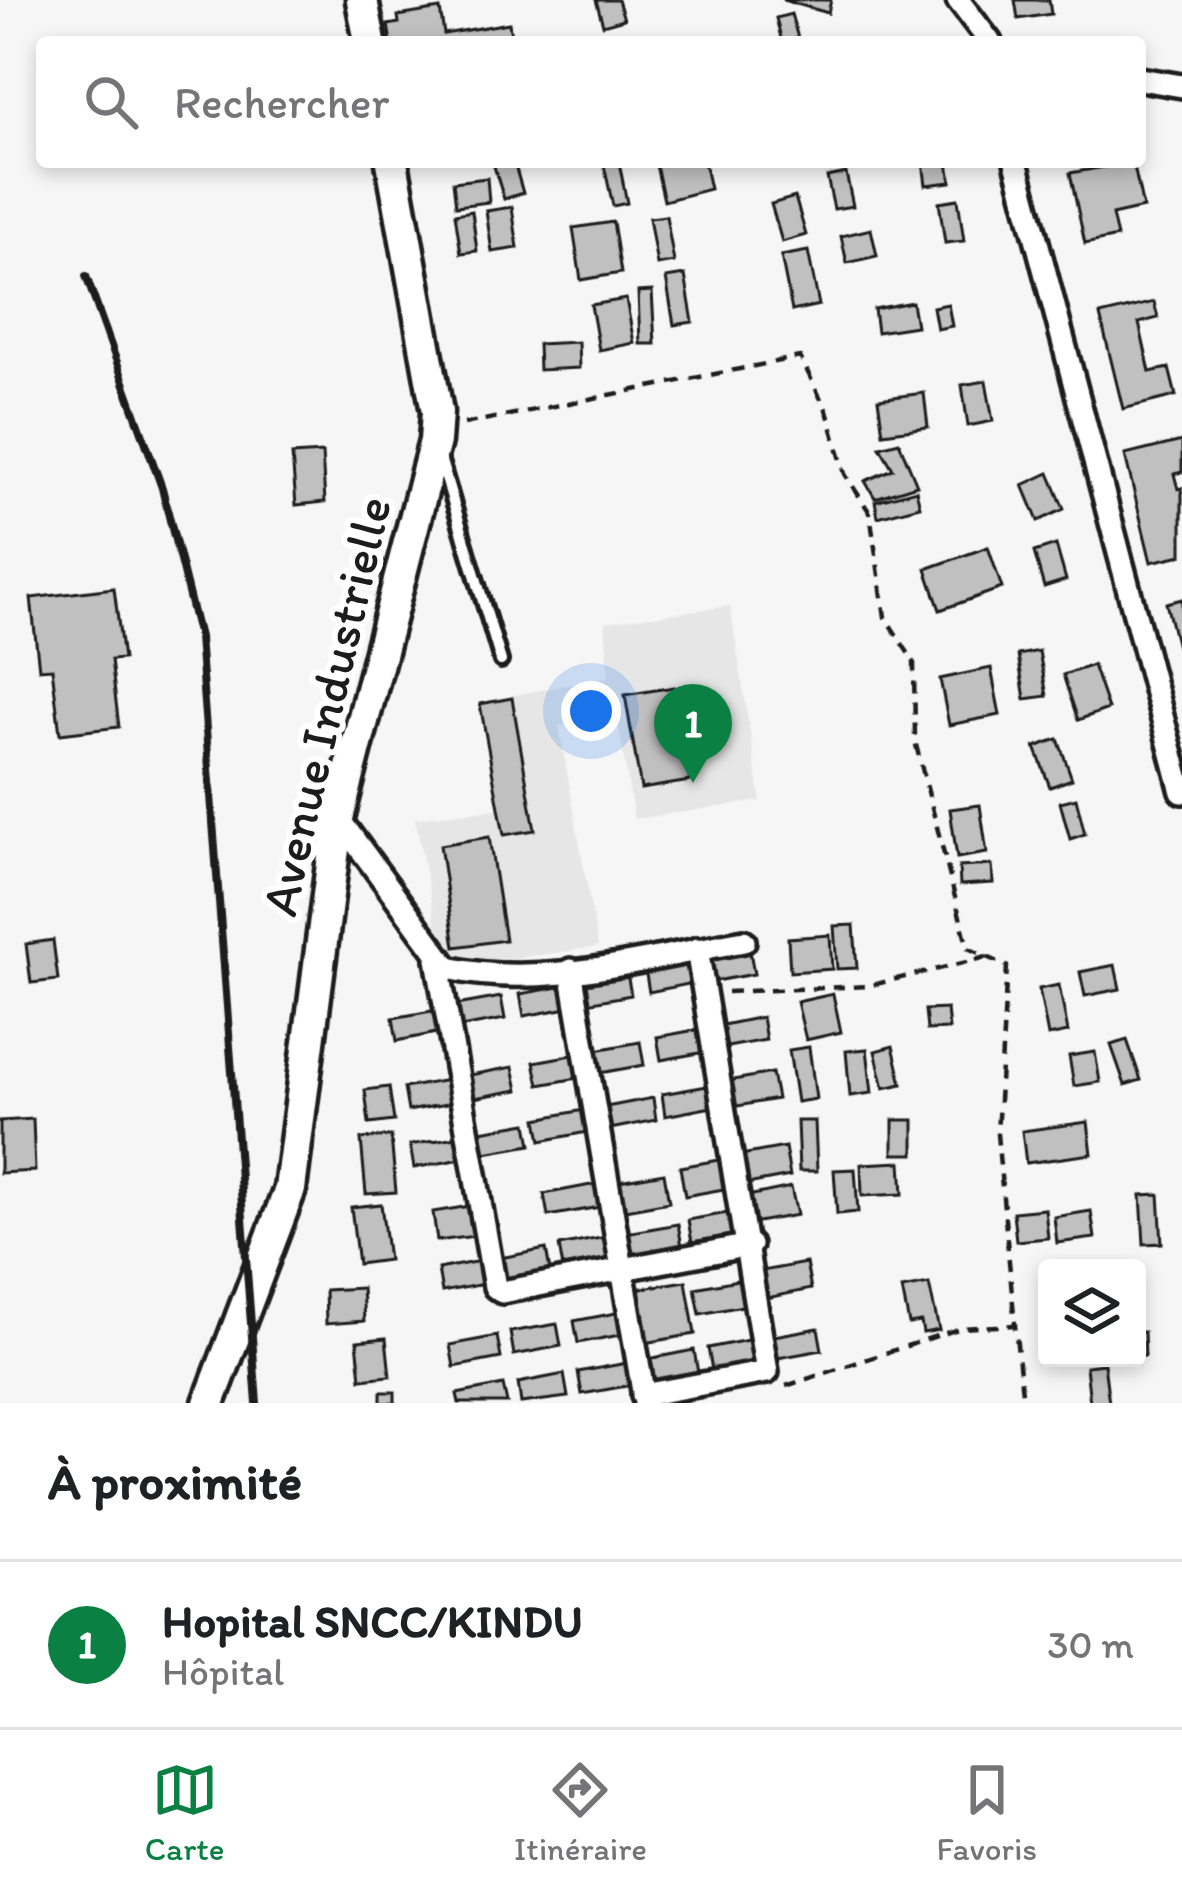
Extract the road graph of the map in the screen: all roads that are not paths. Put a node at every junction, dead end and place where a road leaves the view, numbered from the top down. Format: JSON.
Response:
{"nodes":[{"id":1,"x":362,"y":0,"type":"edge"},
{"id":2,"x":958,"y":0,"type":"edge"},
{"id":3,"x":369,"y":36,"type":"edge"},
{"id":4,"x":985,"y":36,"type":"edge"},
{"id":5,"x":1146,"y":80,"type":"edge"},
{"id":6,"x":1182,"y":86,"type":"edge"},
{"id":7,"x":393,"y":168,"type":"edge"},
{"id":8,"x":1018,"y":168,"type":"edge"},
{"id":9,"x":435,"y":435,"type":"junction"},
{"id":10,"x":501,"y":662,"type":"dead end"},
{"id":11,"x":1182,"y":792,"type":"edge"},
{"id":12,"x":338,"y":818,"type":"junction"},
{"id":13,"x":744,"y":941,"type":"dead end"},
{"id":14,"x":698,"y":949,"type":"junction"},
{"id":15,"x":437,"y":959,"type":"junction"},
{"id":16,"x":571,"y":970,"type":"junction"},
{"id":17,"x":750,"y":1245,"type":"junction"},
{"id":18,"x":622,"y":1270,"type":"junction"},
{"id":19,"x":644,"y":1399,"type":"edge"},
{"id":20,"x":209,"y":1403,"type":"edge"}],
"edges":[{"from":1,"to":3,"type":"street"},
{"from":2,"to":4,"type":"street"},
{"from":5,"to":6,"type":"street"},
{"from":7,"to":9,"type":"street","name":"Avenue Industrielle"},
{"from":8,"to":11,"type":"street"},
{"from":9,"to":10,"type":"lane"},
{"from":9,"to":12,"type":"street","name":"Avenue Industrielle"},
{"from":12,"to":15,"type":"street"},
{"from":12,"to":20,"type":"street","name":"Avenue Industrielle"},
{"from":13,"to":14,"type":"street"},
{"from":14,"to":16,"type":"street"},
{"from":14,"to":17,"type":"street"},
{"from":15,"to":16,"type":"street"},
{"from":15,"to":18,"type":"street"},
{"from":16,"to":18,"type":"street"},
{"from":17,"to":18,"type":"street"},
{"from":17,"to":19,"type":"street"},
{"from":18,"to":19,"type":"street"}]}
